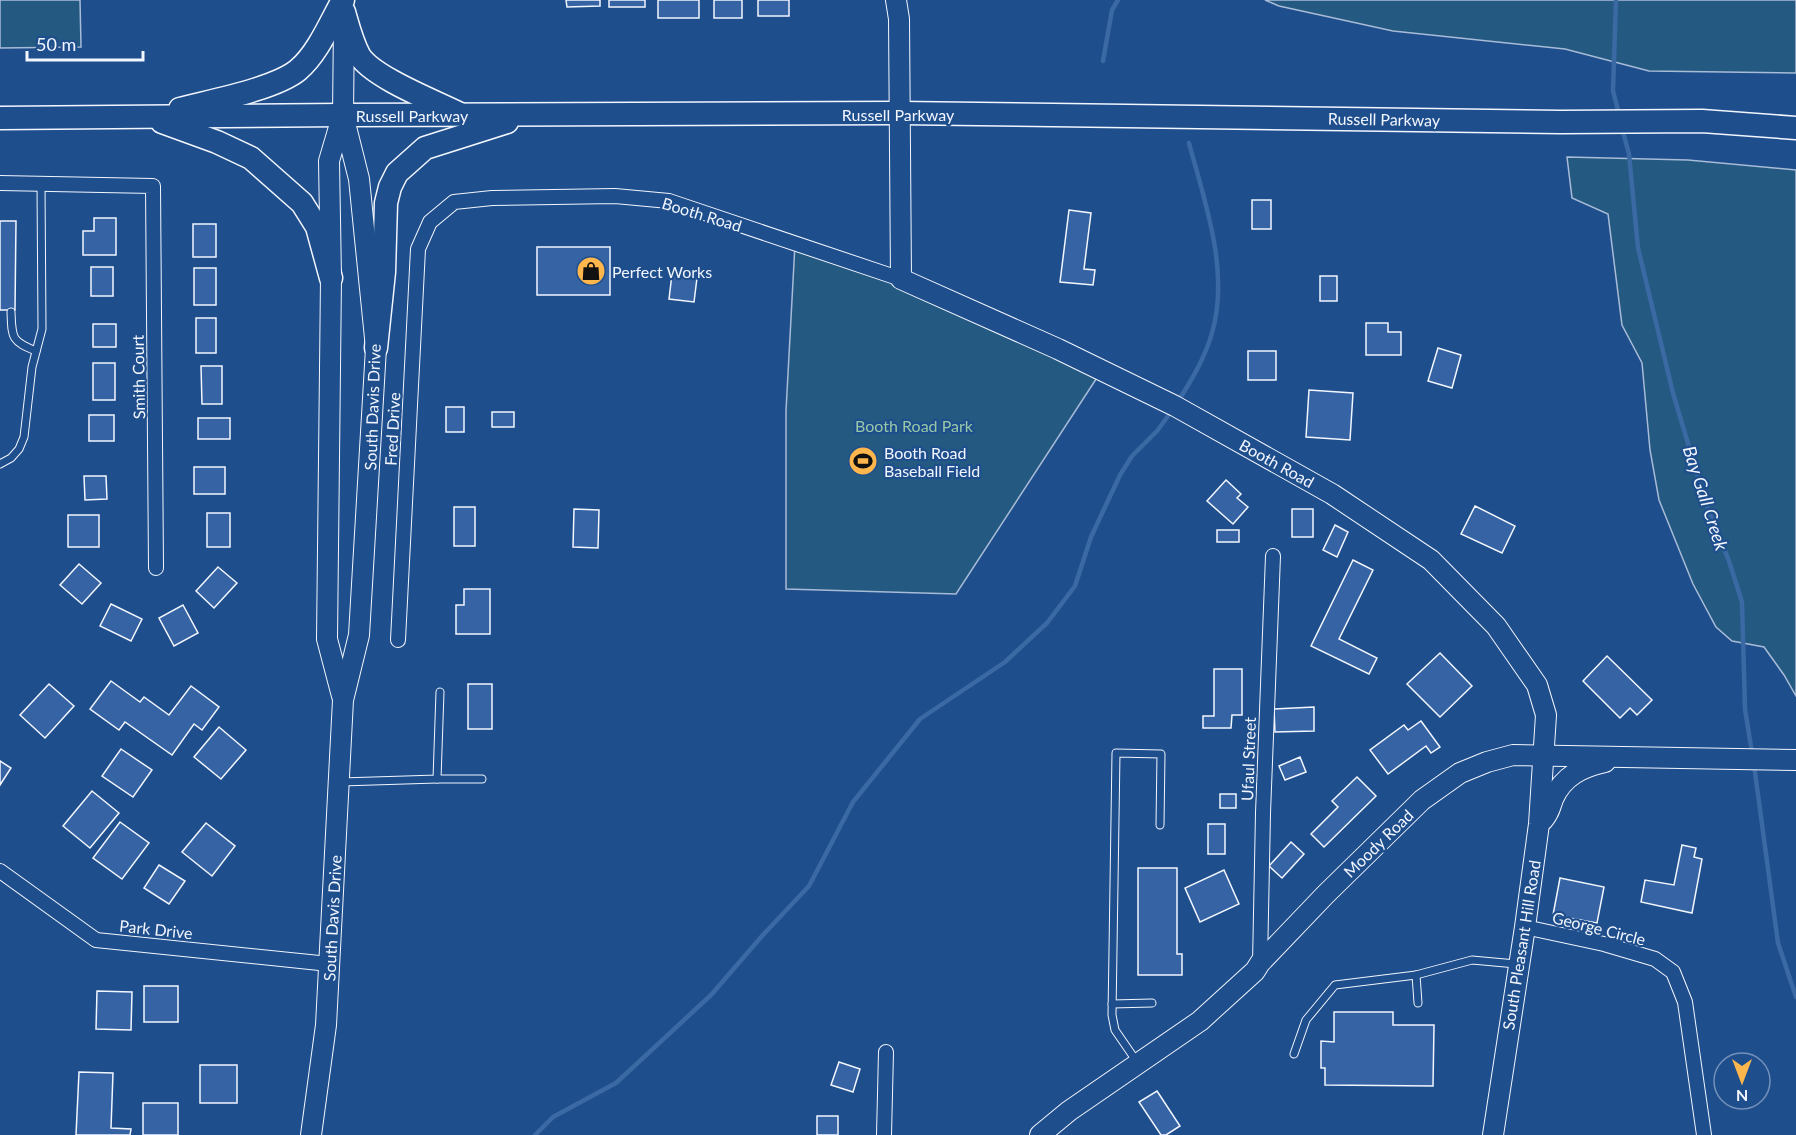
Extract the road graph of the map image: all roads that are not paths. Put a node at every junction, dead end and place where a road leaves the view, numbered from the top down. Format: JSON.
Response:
{"nodes":[{"id":1,"x":896,"y":0,"type":"edge"},
{"id":2,"x":344,"y":4,"type":"edge"},
{"id":3,"x":899,"y":113,"type":"junction"},
{"id":4,"x":343,"y":115,"type":"junction"},
{"id":5,"x":462,"y":115,"type":"junction"},
{"id":6,"x":532,"y":115,"type":"junction"},
{"id":7,"x":149,"y":117,"type":"junction"},
{"id":8,"x":0,"y":118,"type":"edge"},
{"id":9,"x":1796,"y":128,"type":"edge"},
{"id":10,"x":0,"y":183,"type":"edge"},
{"id":11,"x":41,"y":184,"type":"junction"},
{"id":12,"x":430,"y":222,"type":"joint"},
{"id":13,"x":331,"y":278,"type":"junction"},
{"id":14,"x":901,"y":279,"type":"junction"},
{"id":15,"x":11,"y":312,"type":"dead end"},
{"id":16,"x":376,"y":348,"type":"junction"},
{"id":17,"x":36,"y":351,"type":"junction"},
{"id":18,"x":0,"y":464,"type":"edge"},
{"id":19,"x":1273,"y":556,"type":"dead end"},
{"id":20,"x":156,"y":568,"type":"dead end"},
{"id":21,"x":398,"y":640,"type":"dead end"},
{"id":22,"x":440,"y":692,"type":"dead end"},
{"id":23,"x":343,"y":700,"type":"junction"},
{"id":24,"x":1545,"y":755,"type":"junction"},
{"id":25,"x":1626,"y":757,"type":"junction"},
{"id":26,"x":1796,"y":760,"type":"edge"},
{"id":27,"x":437,"y":779,"type":"junction"},
{"id":28,"x":482,"y":779,"type":"dead end"},
{"id":29,"x":339,"y":782,"type":"junction"},
{"id":30,"x":1539,"y":824,"type":"junction"},
{"id":31,"x":1160,"y":825,"type":"dead end"},
{"id":32,"x":0,"y":871,"type":"edge"},
{"id":33,"x":1525,"y":927,"type":"junction"},
{"id":34,"x":1260,"y":963,"type":"junction"},
{"id":35,"x":329,"y":964,"type":"junction"},
{"id":36,"x":1519,"y":964,"type":"junction"},
{"id":37,"x":1416,"y":975,"type":"junction"},
{"id":38,"x":1152,"y":1003,"type":"dead end"},
{"id":39,"x":1418,"y":1003,"type":"dead end"},
{"id":40,"x":1112,"y":1004,"type":"junction"},
{"id":41,"x":886,"y":1052,"type":"dead end"},
{"id":42,"x":1294,"y":1054,"type":"dead end"},
{"id":43,"x":1139,"y":1064,"type":"junction"},
{"id":44,"x":311,"y":1135,"type":"edge"},
{"id":45,"x":884,"y":1135,"type":"edge"},
{"id":46,"x":1040,"y":1135,"type":"edge"},
{"id":47,"x":1493,"y":1135,"type":"edge"},
{"id":48,"x":1704,"y":1135,"type":"edge"}],
"edges":[{"from":1,"to":3,"type":"street"},
{"from":2,"to":4,"type":"street","name":"South Davis Drive"},
{"from":2,"to":5,"type":"main road"},
{"from":2,"to":7,"type":"main road"},
{"from":3,"to":6,"type":"main road","name":"Russell Parkway"},
{"from":3,"to":9,"type":"main road","name":"Russell Parkway"},
{"from":3,"to":14,"type":"street"},
{"from":4,"to":5,"type":"main road","name":"Russell Parkway"},
{"from":4,"to":7,"type":"main road","name":"Russell Parkway"},
{"from":4,"to":13,"type":"street","name":"South Davis Drive"},
{"from":4,"to":16,"type":"street","name":"South Davis Drive"},
{"from":5,"to":6,"type":"main road","name":"Russell Parkway"},
{"from":6,"to":16,"type":"main road"},
{"from":7,"to":8,"type":"main road","name":"Russell Parkway"},
{"from":7,"to":13,"type":"main road"},
{"from":10,"to":11,"type":"street"},
{"from":11,"to":17,"type":"lane"},
{"from":11,"to":20,"type":"street","name":"Smith Court"},
{"from":12,"to":14,"type":"street","name":"Booth Road"},
{"from":12,"to":21,"type":"street","name":"Fred Drive"},
{"from":13,"to":23,"type":"street","name":"South Davis Drive"},
{"from":14,"to":24,"type":"street","name":"Booth Road"},
{"from":15,"to":17,"type":"lane"},
{"from":16,"to":23,"type":"street","name":"South Davis Drive"},
{"from":17,"to":18,"type":"lane"},
{"from":19,"to":34,"type":"street","name":"Ufaul Street"},
{"from":22,"to":27,"type":"lane"},
{"from":23,"to":29,"type":"street","name":"South Davis Drive"},
{"from":24,"to":25,"type":"street","name":"Moody Road"},
{"from":24,"to":30,"type":"street","name":"South Pleasant Hill Road"},
{"from":24,"to":34,"type":"street","name":"Moody Road"},
{"from":25,"to":26,"type":"street","name":"Moody Road"},
{"from":25,"to":30,"type":"street"},
{"from":27,"to":28,"type":"lane"},
{"from":27,"to":29,"type":"lane"},
{"from":29,"to":35,"type":"street","name":"South Davis Drive"},
{"from":30,"to":33,"type":"street","name":"South Pleasant Hill Road"},
{"from":31,"to":40,"type":"lane"},
{"from":32,"to":35,"type":"street","name":"Park Drive"},
{"from":33,"to":36,"type":"street","name":"South Pleasant Hill Road"},
{"from":33,"to":48,"type":"street","name":"George Circle"},
{"from":34,"to":43,"type":"street","name":"Moody Road"},
{"from":35,"to":44,"type":"street","name":"South Davis Drive"},
{"from":36,"to":37,"type":"lane"},
{"from":36,"to":47,"type":"street","name":"South Pleasant Hill Road"},
{"from":37,"to":39,"type":"lane"},
{"from":37,"to":42,"type":"lane"},
{"from":38,"to":40,"type":"lane"},
{"from":40,"to":43,"type":"lane"},
{"from":41,"to":45,"type":"street"},
{"from":43,"to":46,"type":"street","name":"Moody Road"}]}
